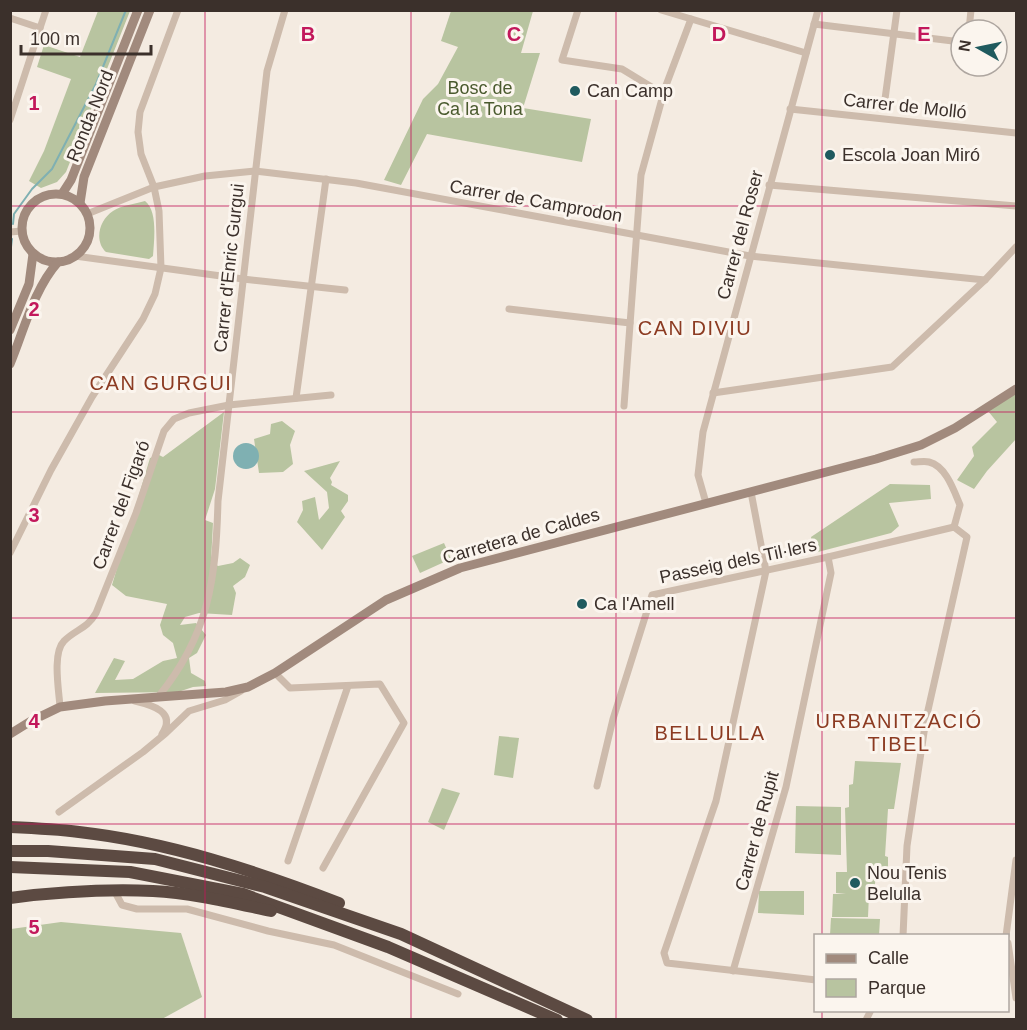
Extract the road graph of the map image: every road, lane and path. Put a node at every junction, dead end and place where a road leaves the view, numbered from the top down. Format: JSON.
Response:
{"nodes":[{"id":1,"x":46,"y":10,"type":"edge"},
{"id":2,"x":138,"y":10,"type":"edge"},
{"id":3,"x":150,"y":10,"type":"edge"},
{"id":4,"x":178,"y":10,"type":"edge"},
{"id":5,"x":285,"y":10,"type":"edge"},
{"id":6,"x":578,"y":10,"type":"edge"},
{"id":7,"x":661,"y":10,"type":"edge"},
{"id":8,"x":818,"y":10,"type":"edge"},
{"id":9,"x":897,"y":10,"type":"edge"},
{"id":10,"x":10,"y":18,"type":"edge"},
{"id":11,"x":691,"y":19,"type":"junction"},
{"id":12,"x":814,"y":24,"type":"junction"},
{"id":13,"x":40,"y":28,"type":"junction"},
{"id":14,"x":894,"y":34,"type":"junction"},
{"id":15,"x":949,"y":41,"type":"edge"},
{"id":16,"x":806,"y":53,"type":"junction"},
{"id":17,"x":663,"y":94,"type":"junction"},
{"id":18,"x":885,"y":99,"type":"dead end"},
{"id":19,"x":790,"y":109,"type":"junction"},
{"id":20,"x":10,"y":120,"type":"edge"},
{"id":21,"x":1017,"y":133,"type":"edge"},
{"id":22,"x":255,"y":171,"type":"junction"},
{"id":23,"x":326,"y":179,"type":"junction"},
{"id":24,"x":769,"y":185,"type":"junction"},
{"id":25,"x":154,"y":188,"type":"junction"},
{"id":26,"x":62,"y":194,"type":"junction"},
{"id":27,"x":80,"y":203,"type":"junction"},
{"id":28,"x":1017,"y":206,"type":"edge"},
{"id":29,"x":87,"y":214,"type":"junction"},
{"id":30,"x":22,"y":231,"type":"junction"},
{"id":31,"x":10,"y":232,"type":"edge"},
{"id":32,"x":636,"y":235,"type":"junction"},
{"id":33,"x":1017,"y":247,"type":"edge"},
{"id":34,"x":33,"y":254,"type":"junction"},
{"id":35,"x":75,"y":256,"type":"junction"},
{"id":36,"x":750,"y":256,"type":"junction"},
{"id":37,"x":58,"y":262,"type":"junction"},
{"id":38,"x":161,"y":268,"type":"junction"},
{"id":39,"x":243,"y":279,"type":"junction"},
{"id":40,"x":985,"y":280,"type":"junction"},
{"id":41,"x":312,"y":286,"type":"junction"},
{"id":42,"x":345,"y":290,"type":"dead end"},
{"id":43,"x":509,"y":309,"type":"dead end"},
{"id":44,"x":630,"y":323,"type":"junction"},
{"id":45,"x":10,"y":330,"type":"edge"},
{"id":46,"x":10,"y":364,"type":"edge"},
{"id":47,"x":1017,"y":389,"type":"edge"},
{"id":48,"x":713,"y":393,"type":"junction"},
{"id":49,"x":331,"y":395,"type":"dead end"},
{"id":50,"x":296,"y":398,"type":"junction"},
{"id":51,"x":229,"y":405,"type":"junction"},
{"id":52,"x":624,"y":406,"type":"dead end"},
{"id":53,"x":914,"y":462,"type":"dead end"},
{"id":54,"x":751,"y":492,"type":"junction"},
{"id":55,"x":706,"y":503,"type":"junction"},
{"id":56,"x":954,"y":526,"type":"junction"},
{"id":57,"x":10,"y":553,"type":"edge"},
{"id":58,"x":828,"y":557,"type":"junction"},
{"id":59,"x":766,"y":571,"type":"junction"},
{"id":60,"x":275,"y":673,"type":"junction"},
{"id":61,"x":348,"y":686,"type":"junction"},
{"id":62,"x":248,"y":687,"type":"junction"},
{"id":63,"x":183,"y":695,"type":"junction"},
{"id":64,"x":158,"y":697,"type":"junction"},
{"id":65,"x":129,"y":699,"type":"junction"},
{"id":66,"x":60,"y":707,"type":"junction"},
{"id":67,"x":189,"y":711,"type":"junction"},
{"id":68,"x":10,"y":734,"type":"edge"},
{"id":69,"x":159,"y":739,"type":"junction"},
{"id":70,"x":597,"y":786,"type":"dead end"},
{"id":71,"x":59,"y":812,"type":"dead end"},
{"id":72,"x":10,"y":827,"type":"edge"},
{"id":73,"x":10,"y":851,"type":"edge"},
{"id":74,"x":1017,"y":860,"type":"edge"},
{"id":75,"x":288,"y":861,"type":"dead end"},
{"id":76,"x":10,"y":867,"type":"edge"},
{"id":77,"x":323,"y":868,"type":"dead end"},
{"id":78,"x":115,"y":892,"type":"junction"},
{"id":79,"x":10,"y":898,"type":"edge"},
{"id":80,"x":401,"y":934,"type":"junction"},
{"id":81,"x":903,"y":934,"type":"edge"},
{"id":82,"x":1006,"y":934,"type":"edge"},
{"id":83,"x":388,"y":947,"type":"junction"},
{"id":84,"x":1009,"y":953,"type":"edge"},
{"id":85,"x":733,"y":971,"type":"junction"},
{"id":86,"x":1012,"y":979,"type":"edge"},
{"id":87,"x":814,"y":980,"type":"edge"},
{"id":88,"x":458,"y":994,"type":"dead end"},
{"id":89,"x":1017,"y":998,"type":"edge"},
{"id":90,"x":557,"y":1020,"type":"edge"},
{"id":91,"x":586,"y":1020,"type":"edge"}],
"edges":[{"from":1,"to":13,"type":"street"},
{"from":2,"to":26,"type":"street","name":"Ronda Nord"},
{"from":3,"to":27,"type":"street","name":"Ronda Nord"},
{"from":4,"to":25,"type":"street"},
{"from":5,"to":22,"type":"street","name":"Carrer d'Enric Gurgui"},
{"from":6,"to":17,"type":"street"},
{"from":7,"to":11,"type":"street"},
{"from":8,"to":12,"type":"street","name":"Carrer del Roser"},
{"from":9,"to":14,"type":"street"},
{"from":10,"to":13,"type":"street"},
{"from":11,"to":16,"type":"street"},
{"from":11,"to":17,"type":"street"},
{"from":12,"to":14,"type":"street"},
{"from":12,"to":16,"type":"street","name":"Carrer del Roser"},
{"from":13,"to":20,"type":"street"},
{"from":14,"to":15,"type":"street"},
{"from":14,"to":18,"type":"street"},
{"from":16,"to":19,"type":"street","name":"Carrer del Roser"},
{"from":17,"to":32,"type":"street"},
{"from":19,"to":21,"type":"street","name":"Carrer de Molló"},
{"from":19,"to":24,"type":"street","name":"Carrer del Roser"},
{"from":22,"to":23,"type":"street","name":"Carrer de Camprodon"},
{"from":22,"to":25,"type":"street","name":"Carrer de Camprodon"},
{"from":22,"to":39,"type":"street","name":"Carrer d'Enric Gurgui"},
{"from":23,"to":32,"type":"street","name":"Carrer de Camprodon"},
{"from":23,"to":41,"type":"street"},
{"from":24,"to":28,"type":"street"},
{"from":24,"to":36,"type":"street","name":"Carrer del Roser"},
{"from":25,"to":29,"type":"street","name":"Carrer de Camprodon"},
{"from":25,"to":38,"type":"street"},
{"from":26,"to":27,"type":"street"},
{"from":26,"to":30,"type":"street"},
{"from":27,"to":29,"type":"street"},
{"from":29,"to":35,"type":"street"},
{"from":30,"to":31,"type":"street"},
{"from":30,"to":34,"type":"street"},
{"from":32,"to":36,"type":"street","name":"Carrer de Camprodon"},
{"from":32,"to":44,"type":"street"},
{"from":33,"to":40,"type":"street"},
{"from":34,"to":37,"type":"street"},
{"from":34,"to":45,"type":"street"},
{"from":35,"to":37,"type":"street"},
{"from":35,"to":38,"type":"street"},
{"from":36,"to":40,"type":"street","name":"Carrer de Camprodon"},
{"from":36,"to":48,"type":"street","name":"Carrer del Roser"},
{"from":37,"to":46,"type":"street"},
{"from":38,"to":39,"type":"street"},
{"from":38,"to":57,"type":"street"},
{"from":39,"to":41,"type":"street"},
{"from":39,"to":51,"type":"street","name":"Carrer d'Enric Gurgui"},
{"from":40,"to":48,"type":"street"},
{"from":41,"to":42,"type":"street"},
{"from":41,"to":50,"type":"street"},
{"from":43,"to":44,"type":"street"},
{"from":44,"to":52,"type":"street"},
{"from":47,"to":54,"type":"street","name":"Carretera de Caldes"},
{"from":48,"to":55,"type":"street","name":"Carrer del Roser"},
{"from":49,"to":50,"type":"street","name":"Carrer del Figaró"},
{"from":50,"to":51,"type":"street","name":"Carrer del Figaró"},
{"from":51,"to":64,"type":"street","name":"Carrer d'Enric Gurgui"},
{"from":51,"to":66,"type":"street","name":"Carrer del Figaró"},
{"from":53,"to":56,"type":"street"},
{"from":54,"to":55,"type":"street","name":"Carretera de Caldes"},
{"from":54,"to":59,"type":"street"},
{"from":55,"to":60,"type":"street","name":"Carretera de Caldes"},
{"from":56,"to":58,"type":"street","name":"Passeig dels Til·lers"},
{"from":56,"to":81,"type":"street"},
{"from":58,"to":59,"type":"street","name":"Passeig dels Til·lers"},
{"from":58,"to":85,"type":"street","name":"Carrer de Rupit"},
{"from":59,"to":70,"type":"street","name":"Passeig dels Til·lers"},
{"from":59,"to":85,"type":"street"},
{"from":60,"to":61,"type":"street"},
{"from":60,"to":62,"type":"street","name":"Carretera de Caldes"},
{"from":61,"to":75,"type":"street"},
{"from":61,"to":77,"type":"street"},
{"from":62,"to":63,"type":"street","name":"Carretera de Caldes"},
{"from":62,"to":67,"type":"street"},
{"from":63,"to":64,"type":"street","name":"Carretera de Caldes"},
{"from":63,"to":67,"type":"street"},
{"from":64,"to":65,"type":"street","name":"Carretera de Caldes"},
{"from":65,"to":66,"type":"street","name":"Carretera de Caldes"},
{"from":65,"to":69,"type":"street"},
{"from":66,"to":68,"type":"street","name":"Carretera de Caldes"},
{"from":67,"to":69,"type":"street"},
{"from":69,"to":71,"type":"street"},
{"from":72,"to":80,"type":"highway"},
{"from":73,"to":80,"type":"highway"},
{"from":74,"to":82,"type":"street"},
{"from":76,"to":83,"type":"highway"},
{"from":78,"to":79,"type":"highway"},
{"from":78,"to":83,"type":"highway"},
{"from":78,"to":88,"type":"street"},
{"from":80,"to":91,"type":"highway"},
{"from":83,"to":90,"type":"highway"},
{"from":84,"to":86,"type":"street"},
{"from":85,"to":87,"type":"street"},
{"from":86,"to":89,"type":"street"}]}
